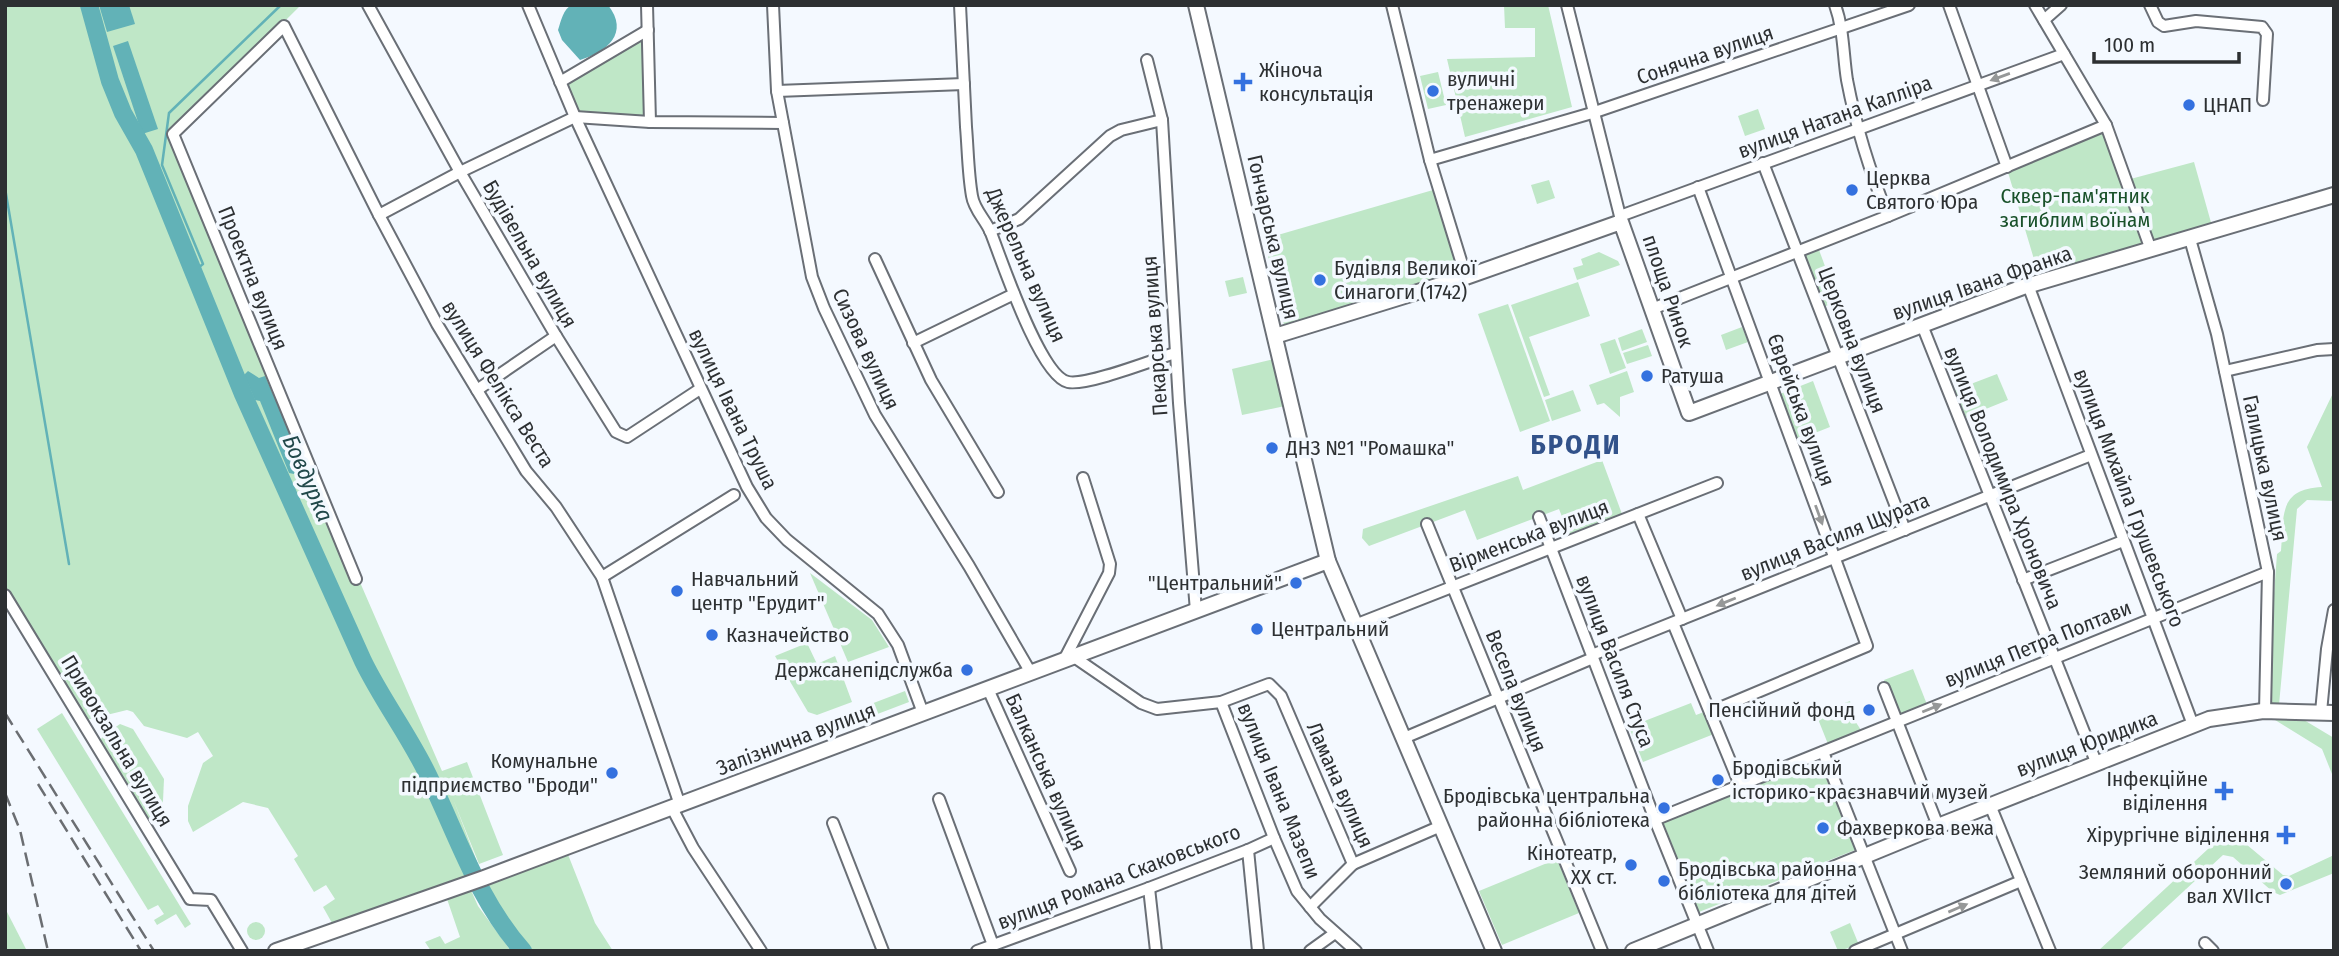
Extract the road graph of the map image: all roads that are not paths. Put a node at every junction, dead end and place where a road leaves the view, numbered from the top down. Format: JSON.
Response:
{"nodes":[{"id":1,"x":368,"y":5,"type":"edge"},
{"id":2,"x":528,"y":5,"type":"edge"},
{"id":3,"x":647,"y":5,"type":"edge"},
{"id":4,"x":773,"y":5,"type":"edge"},
{"id":5,"x":960,"y":5,"type":"edge"},
{"id":6,"x":1196,"y":5,"type":"edge"},
{"id":7,"x":1392,"y":5,"type":"edge"},
{"id":8,"x":1567,"y":5,"type":"edge"},
{"id":9,"x":1835,"y":5,"type":"edge"},
{"id":10,"x":1909,"y":5,"type":"edge"},
{"id":11,"x":1949,"y":5,"type":"edge"},
{"id":12,"x":2035,"y":5,"type":"edge"},
{"id":13,"x":2061,"y":5,"type":"edge"},
{"id":14,"x":2150,"y":5,"type":"edge"},
{"id":15,"x":2044,"y":20,"type":"junction"},
{"id":16,"x":284,"y":26,"type":"joint"},
{"id":17,"x":1842,"y":29,"type":"junction"},
{"id":18,"x":648,"y":30,"type":"junction"},
{"id":19,"x":2064,"y":54,"type":"junction"},
{"id":20,"x":1147,"y":60,"type":"dead end"},
{"id":21,"x":560,"y":82,"type":"junction"},
{"id":22,"x":964,"y":84,"type":"junction"},
{"id":23,"x":1978,"y":85,"type":"junction"},
{"id":24,"x":778,"y":91,"type":"junction"},
{"id":25,"x":2263,"y":100,"type":"dead end"},
{"id":26,"x":1592,"y":113,"type":"junction"},
{"id":27,"x":575,"y":117,"type":"junction"},
{"id":28,"x":1162,"y":120,"type":"junction"},
{"id":29,"x":650,"y":122,"type":"junction"},
{"id":30,"x":783,"y":123,"type":"junction"},
{"id":31,"x":2106,"y":125,"type":"junction"},
{"id":32,"x":1857,"y":129,"type":"junction"},
{"id":33,"x":1430,"y":160,"type":"junction"},
{"id":34,"x":1763,"y":163,"type":"junction"},
{"id":35,"x":2007,"y":167,"type":"junction"},
{"id":36,"x":460,"y":172,"type":"junction"},
{"id":37,"x":1698,"y":187,"type":"junction"},
{"id":38,"x":2334,"y":195,"type":"edge"},
{"id":39,"x":379,"y":215,"type":"junction"},
{"id":40,"x":1888,"y":216,"type":"junction"},
{"id":41,"x":1621,"y":219,"type":"junction"},
{"id":42,"x":990,"y":230,"type":"junction"},
{"id":43,"x":2190,"y":239,"type":"junction"},
{"id":44,"x":2151,"y":250,"type":"junction"},
{"id":45,"x":1798,"y":252,"type":"junction"},
{"id":46,"x":875,"y":259,"type":"dead end"},
{"id":47,"x":1465,"y":277,"type":"junction"},
{"id":48,"x":1731,"y":279,"type":"junction"},
{"id":49,"x":2028,"y":285,"type":"junction"},
{"id":50,"x":1014,"y":294,"type":"junction"},
{"id":51,"x":1652,"y":309,"type":"junction"},
{"id":52,"x":1922,"y":325,"type":"junction"},
{"id":53,"x":1275,"y":336,"type":"junction"},
{"id":54,"x":556,"y":337,"type":"junction"},
{"id":55,"x":913,"y":343,"type":"junction"},
{"id":56,"x":2334,"y":349,"type":"edge"},
{"id":57,"x":1175,"y":353,"type":"junction"},
{"id":58,"x":1838,"y":357,"type":"junction"},
{"id":59,"x":2225,"y":371,"type":"junction"},
{"id":60,"x":1770,"y":382,"type":"junction"},
{"id":61,"x":700,"y":388,"type":"junction"},
{"id":62,"x":477,"y":390,"type":"junction"},
{"id":63,"x":1689,"y":413,"type":"joint"},
{"id":64,"x":2091,"y":455,"type":"junction"},
{"id":65,"x":1083,"y":478,"type":"dead end"},
{"id":66,"x":1717,"y":483,"type":"dead end"},
{"id":67,"x":998,"y":492,"type":"dead end"},
{"id":68,"x":734,"y":495,"type":"dead end"},
{"id":69,"x":1989,"y":496,"type":"junction"},
{"id":70,"x":1639,"y":514,"type":"junction"},
{"id":71,"x":1539,"y":517,"type":"dead end"},
{"id":72,"x":1427,"y":524,"type":"dead end"},
{"id":73,"x":1905,"y":530,"type":"junction"},
{"id":74,"x":2123,"y":541,"type":"junction"},
{"id":75,"x":1551,"y":547,"type":"junction"},
{"id":76,"x":1835,"y":558,"type":"junction"},
{"id":77,"x":1328,"y":561,"type":"junction"},
{"id":78,"x":2268,"y":572,"type":"junction"},
{"id":79,"x":601,"y":577,"type":"junction"},
{"id":80,"x":356,"y":579,"type":"dead end"},
{"id":81,"x":2023,"y":580,"type":"junction"},
{"id":82,"x":1452,"y":587,"type":"junction"},
{"id":83,"x":5,"y":594,"type":"edge"},
{"id":84,"x":2334,"y":610,"type":"edge"},
{"id":85,"x":1196,"y":611,"type":"junction"},
{"id":86,"x":2153,"y":618,"type":"junction"},
{"id":87,"x":1677,"y":621,"type":"junction"},
{"id":88,"x":1356,"y":625,"type":"junction"},
{"id":89,"x":1593,"y":657,"type":"junction"},
{"id":90,"x":2055,"y":658,"type":"junction"},
{"id":91,"x":1069,"y":659,"type":"junction"},
{"id":92,"x":1031,"y":673,"type":"junction"},
{"id":93,"x":1884,"y":688,"type":"dead end"},
{"id":94,"x":988,"y":689,"type":"junction"},
{"id":95,"x":1498,"y":698,"type":"junction"},
{"id":96,"x":1222,"y":702,"type":"junction"},
{"id":97,"x":2265,"y":711,"type":"junction"},
{"id":98,"x":1710,"y":712,"type":"junction"},
{"id":99,"x":2328,"y":712,"type":"edge"},
{"id":100,"x":923,"y":713,"type":"junction"},
{"id":101,"x":1898,"y":722,"type":"junction"},
{"id":102,"x":2193,"y":725,"type":"junction"},
{"id":103,"x":1404,"y":738,"type":"junction"},
{"id":104,"x":1823,"y":752,"type":"junction"},
{"id":105,"x":2096,"y":762,"type":"junction"},
{"id":106,"x":1740,"y":785,"type":"junction"},
{"id":107,"x":939,"y":799,"type":"dead end"},
{"id":108,"x":1990,"y":805,"type":"junction"},
{"id":109,"x":676,"y":806,"type":"junction"},
{"id":110,"x":1654,"y":820,"type":"junction"},
{"id":111,"x":832,"y":823,"type":"dead end"},
{"id":112,"x":1441,"y":826,"type":"junction"},
{"id":113,"x":1938,"y":826,"type":"junction"},
{"id":114,"x":1274,"y":838,"type":"junction"},
{"id":115,"x":1248,"y":850,"type":"junction"},
{"id":116,"x":1864,"y":855,"type":"junction"},
{"id":117,"x":1353,"y":864,"type":"junction"},
{"id":118,"x":1070,"y":871,"type":"dead end"},
{"id":119,"x":2021,"y":881,"type":"junction"},
{"id":120,"x":1149,"y":888,"type":"junction"},
{"id":121,"x":1310,"y":907,"type":"junction"},
{"id":122,"x":1697,"y":924,"type":"junction"},
{"id":123,"x":1335,"y":933,"type":"junction"},
{"id":124,"x":1895,"y":935,"type":"junction"},
{"id":125,"x":1009,"y":938,"type":"junction"},
{"id":126,"x":993,"y":945,"type":"junction"},
{"id":127,"x":2047,"y":950,"type":"edge"},
{"id":128,"x":242,"y":951,"type":"edge"},
{"id":129,"x":276,"y":951,"type":"edge"},
{"id":130,"x":761,"y":951,"type":"edge"},
{"id":131,"x":883,"y":951,"type":"edge"},
{"id":132,"x":977,"y":951,"type":"edge"},
{"id":133,"x":1014,"y":951,"type":"edge"},
{"id":134,"x":1156,"y":951,"type":"edge"},
{"id":135,"x":1258,"y":951,"type":"edge"},
{"id":136,"x":1311,"y":951,"type":"edge"},
{"id":137,"x":1356,"y":951,"type":"edge"},
{"id":138,"x":1494,"y":951,"type":"edge"},
{"id":139,"x":1602,"y":951,"type":"edge"},
{"id":140,"x":1633,"y":951,"type":"edge"},
{"id":141,"x":1708,"y":951,"type":"edge"},
{"id":142,"x":1855,"y":951,"type":"edge"},
{"id":143,"x":1902,"y":951,"type":"edge"}],
"edges":[{"from":1,"to":36,"type":"street","name":"Будівельна вулиця"},
{"from":2,"to":21,"type":"street","name":"вулиця Івана Труша"},
{"from":3,"to":18,"type":"street"},
{"from":4,"to":24,"type":"street","name":"Сизова вулиця"},
{"from":5,"to":22,"type":"street","name":"Джерельна вулиця"},
{"from":6,"to":53,"type":"main road","name":"Гончарська вулиця"},
{"from":7,"to":33,"type":"street"},
{"from":8,"to":26,"type":"street","name":"площа Ринок"},
{"from":9,"to":17,"type":"street"},
{"from":10,"to":17,"type":"street","name":"Сонячна вулиця"},
{"from":11,"to":23,"type":"street"},
{"from":12,"to":15,"type":"street"},
{"from":13,"to":15,"type":"street"},
{"from":14,"to":25,"type":"street"},
{"from":15,"to":19,"type":"street"},
{"from":16,"to":39,"type":"street","name":"вулиця Фелікса Веста"},
{"from":16,"to":80,"type":"street","name":"Проектна вулиця"},
{"from":17,"to":26,"type":"street","name":"Сонячна вулиця"},
{"from":17,"to":32,"type":"street"},
{"from":18,"to":21,"type":"street"},
{"from":18,"to":29,"type":"street"},
{"from":19,"to":23,"type":"street","name":"вулиця Натана Калліра","one_way":true},
{"from":19,"to":31,"type":"street"},
{"from":20,"to":28,"type":"street","name":"Пекарська вулиця"},
{"from":21,"to":27,"type":"street","name":"вулиця Івана Труша"},
{"from":22,"to":24,"type":"street"},
{"from":22,"to":42,"type":"street","name":"Джерельна вулиця"},
{"from":23,"to":32,"type":"street","name":"вулиця Натана Калліра"},
{"from":23,"to":35,"type":"street"},
{"from":24,"to":30,"type":"street","name":"Сизова вулиця"},
{"from":26,"to":33,"type":"street","name":"Сонячна вулиця"},
{"from":26,"to":41,"type":"street","name":"площа Ринок"},
{"from":27,"to":29,"type":"street"},
{"from":27,"to":36,"type":"street"},
{"from":27,"to":61,"type":"street","name":"вулиця Івана Труша"},
{"from":28,"to":42,"type":"street"},
{"from":28,"to":57,"type":"street","name":"Пекарська вулиця"},
{"from":29,"to":30,"type":"street"},
{"from":30,"to":92,"type":"street","name":"Сизова вулиця"},
{"from":31,"to":35,"type":"street"},
{"from":31,"to":44,"type":"street"},
{"from":32,"to":34,"type":"street","name":"вулиця Натана Калліра"},
{"from":32,"to":40,"type":"street"},
{"from":33,"to":47,"type":"street"},
{"from":34,"to":37,"type":"street","name":"вулиця Натана Калліра"},
{"from":34,"to":45,"type":"street","name":"Церковна вулиця"},
{"from":35,"to":40,"type":"street"},
{"from":36,"to":39,"type":"street"},
{"from":36,"to":54,"type":"street","name":"Будівельна вулиця"},
{"from":37,"to":41,"type":"street","name":"вулиця Натана Калліра"},
{"from":37,"to":48,"type":"street","name":"Єврейська вулиця"},
{"from":38,"to":43,"type":"main road","name":"вулиця Івана Франка"},
{"from":39,"to":62,"type":"street","name":"вулиця Фелікса Веста"},
{"from":40,"to":45,"type":"street"},
{"from":41,"to":47,"type":"main road","name":"площа Ринок"},
{"from":41,"to":51,"type":"main road","name":"площа Ринок"},
{"from":42,"to":50,"type":"street","name":"Джерельна вулиця"},
{"from":43,"to":44,"type":"main road","name":"вулиця Івана Франка"},
{"from":43,"to":59,"type":"street","name":"Галицька вулиця"},
{"from":44,"to":49,"type":"main road","name":"вулиця Івана Франка"},
{"from":45,"to":48,"type":"street"},
{"from":45,"to":58,"type":"street","name":"Церковна вулиця"},
{"from":46,"to":55,"type":"street"},
{"from":47,"to":53,"type":"main road","name":"Гончарська вулиця"},
{"from":48,"to":51,"type":"street"},
{"from":48,"to":60,"type":"street","name":"Єврейська вулиця"},
{"from":49,"to":52,"type":"main road","name":"вулиця Івана Франка"},
{"from":49,"to":64,"type":"street","name":"вулиця Михайла Грушевського"},
{"from":50,"to":55,"type":"street"},
{"from":50,"to":57,"type":"street","name":"Джерельна вулиця"},
{"from":51,"to":63,"type":"main road","name":"площа Ринок"},
{"from":52,"to":58,"type":"main road","name":"вулиця Івана Франка"},
{"from":52,"to":69,"type":"street","name":"вулиця Володимира Хроновича"},
{"from":53,"to":77,"type":"main road"},
{"from":54,"to":61,"type":"street","name":"Будівельна вулиця"},
{"from":54,"to":62,"type":"street"},
{"from":55,"to":67,"type":"street"},
{"from":56,"to":59,"type":"street"},
{"from":57,"to":85,"type":"street","name":"Пекарська вулиця"},
{"from":58,"to":60,"type":"main road","name":"вулиця Івана Франка"},
{"from":58,"to":73,"type":"street","name":"Церковна вулиця"},
{"from":59,"to":78,"type":"street","name":"Галицька вулиця"},
{"from":60,"to":63,"type":"main road","name":"вулиця Івана Франка"},
{"from":60,"to":76,"type":"street","name":"Єврейська вулиця","one_way":true},
{"from":61,"to":100,"type":"street","name":"вулиця Івана Труша"},
{"from":62,"to":79,"type":"street","name":"вулиця Фелікса Веста"},
{"from":64,"to":69,"type":"street","name":"вулиця Василя Щурата"},
{"from":64,"to":74,"type":"street","name":"вулиця Михайла Грушевського"},
{"from":65,"to":91,"type":"street"},
{"from":66,"to":70,"type":"street","name":"Вірменська вулиця"},
{"from":68,"to":79,"type":"street"},
{"from":69,"to":73,"type":"street","name":"вулиця Василя Щурата"},
{"from":69,"to":81,"type":"street","name":"вулиця Володимира Хроновича"},
{"from":70,"to":75,"type":"street","name":"Вірменська вулиця"},
{"from":70,"to":87,"type":"street"},
{"from":71,"to":75,"type":"street","name":"вулиця Василя Стуса"},
{"from":72,"to":82,"type":"street","name":"Весела вулиця"},
{"from":73,"to":76,"type":"street","name":"вулиця Василя Щурата"},
{"from":74,"to":81,"type":"street"},
{"from":74,"to":86,"type":"street","name":"вулиця Михайла Грушевського"},
{"from":75,"to":82,"type":"street","name":"Вірменська вулиця"},
{"from":75,"to":89,"type":"street","name":"вулиця Василя Стуса"},
{"from":76,"to":87,"type":"street","name":"вулиця Василя Щурата","one_way":true},
{"from":76,"to":98,"type":"street","name":"Єврейська вулиця"},
{"from":77,"to":85,"type":"main road","name":"Залізнична вулиця"},
{"from":77,"to":88,"type":"main road"},
{"from":78,"to":86,"type":"street","name":"вулиця Петра Полтави"},
{"from":78,"to":97,"type":"street","name":"Галицька вулиця"},
{"from":79,"to":109,"type":"street","name":"вулиця Фелікса Веста"},
{"from":81,"to":90,"type":"street","name":"вулиця Володимира Хроновича"},
{"from":82,"to":88,"type":"street","name":"Вірменська вулиця"},
{"from":82,"to":95,"type":"street","name":"Весела вулиця"},
{"from":83,"to":128,"type":"street","name":"Привокзальна вулиця"},
{"from":84,"to":99,"type":"street"},
{"from":85,"to":91,"type":"main road","name":"Залізнична вулиця"},
{"from":86,"to":90,"type":"street","name":"вулиця Петра Полтави"},
{"from":86,"to":102,"type":"street","name":"вулиця Михайла Грушевського"},
{"from":87,"to":89,"type":"street","name":"вулиця Василя Щурата"},
{"from":87,"to":98,"type":"street"},
{"from":88,"to":103,"type":"main road"},
{"from":89,"to":95,"type":"street","name":"вулиця Василя Щурата"},
{"from":89,"to":110,"type":"street","name":"вулиця Василя Стуса"},
{"from":101,"to":90,"type":"street","name":"вулиця Петра Полтави","one_way":true},
{"from":90,"to":105,"type":"street","name":"вулиця Володимира Хроновича"},
{"from":91,"to":92,"type":"main road","name":"Залізнична вулиця"},
{"from":91,"to":96,"type":"street","name":"вулиця Івана Мазепи"},
{"from":92,"to":94,"type":"main road","name":"Залізнична вулиця"},
{"from":93,"to":101,"type":"street"},
{"from":94,"to":100,"type":"main road","name":"Залізнична вулиця"},
{"from":94,"to":118,"type":"street","name":"Балканська вулиця"},
{"from":95,"to":103,"type":"street","name":"вулиця Василя Щурата"},
{"from":95,"to":139,"type":"street","name":"Весела вулиця"},
{"from":96,"to":114,"type":"street","name":"вулиця Івана Мазепи"},
{"from":96,"to":117,"type":"street","name":"Ламана вулиця"},
{"from":97,"to":99,"type":"main road","name":"вулиця Юридика"},
{"from":97,"to":102,"type":"main road","name":"вулиця Юридика"},
{"from":98,"to":106,"type":"street"},
{"from":100,"to":109,"type":"main road","name":"Залізнична вулиця"},
{"from":101,"to":104,"type":"street","name":"вулиця Петра Полтави"},
{"from":101,"to":113,"type":"street"},
{"from":102,"to":105,"type":"main road","name":"вулиця Юридика"},
{"from":103,"to":112,"type":"main road"},
{"from":104,"to":106,"type":"street","name":"вулиця Петра Полтави"},
{"from":104,"to":116,"type":"street"},
{"from":105,"to":108,"type":"main road","name":"вулиця Юридика"},
{"from":106,"to":110,"type":"street","name":"вулиця Петра Полтави"},
{"from":107,"to":126,"type":"street"},
{"from":108,"to":113,"type":"main road","name":"вулиця Юридика"},
{"from":108,"to":119,"type":"street"},
{"from":109,"to":129,"type":"main road","name":"Залізнична вулиця"},
{"from":109,"to":130,"type":"street","name":"вулиця Фелікса Веста"},
{"from":110,"to":122,"type":"street","name":"вулиця Василя Стуса"},
{"from":111,"to":131,"type":"street"},
{"from":112,"to":117,"type":"street","name":"Ламана вулиця"},
{"from":112,"to":138,"type":"main road"},
{"from":113,"to":116,"type":"main road","name":"вулиця Юридика"},
{"from":114,"to":115,"type":"street","name":"вулиця Романа Скаковського"},
{"from":114,"to":121,"type":"street","name":"вулиця Івана Мазепи"},
{"from":115,"to":120,"type":"street","name":"вулиця Романа Скаковського"},
{"from":115,"to":135,"type":"street"},
{"from":116,"to":122,"type":"main road","name":"вулиця Юридика"},
{"from":116,"to":124,"type":"street"},
{"from":117,"to":121,"type":"street"},
{"from":124,"to":119,"type":"street","one_way":true},
{"from":119,"to":127,"type":"street"},
{"from":120,"to":125,"type":"street","name":"вулиця Романа Скаковського"},
{"from":120,"to":134,"type":"street"},
{"from":121,"to":123,"type":"street","name":"вулиця Івана Мазепи"},
{"from":122,"to":140,"type":"main road","name":"вулиця Юридика"},
{"from":122,"to":141,"type":"street","name":"вулиця Василя Стуса"},
{"from":123,"to":136,"type":"street"},
{"from":123,"to":137,"type":"street","name":"вулиця Івана Мазепи"},
{"from":124,"to":142,"type":"street"},
{"from":124,"to":143,"type":"street"},
{"from":125,"to":126,"type":"street","name":"вулиця Романа Скаковського"},
{"from":125,"to":133,"type":"street"},
{"from":126,"to":132,"type":"street","name":"вулиця Романа Скаковського"}]}
